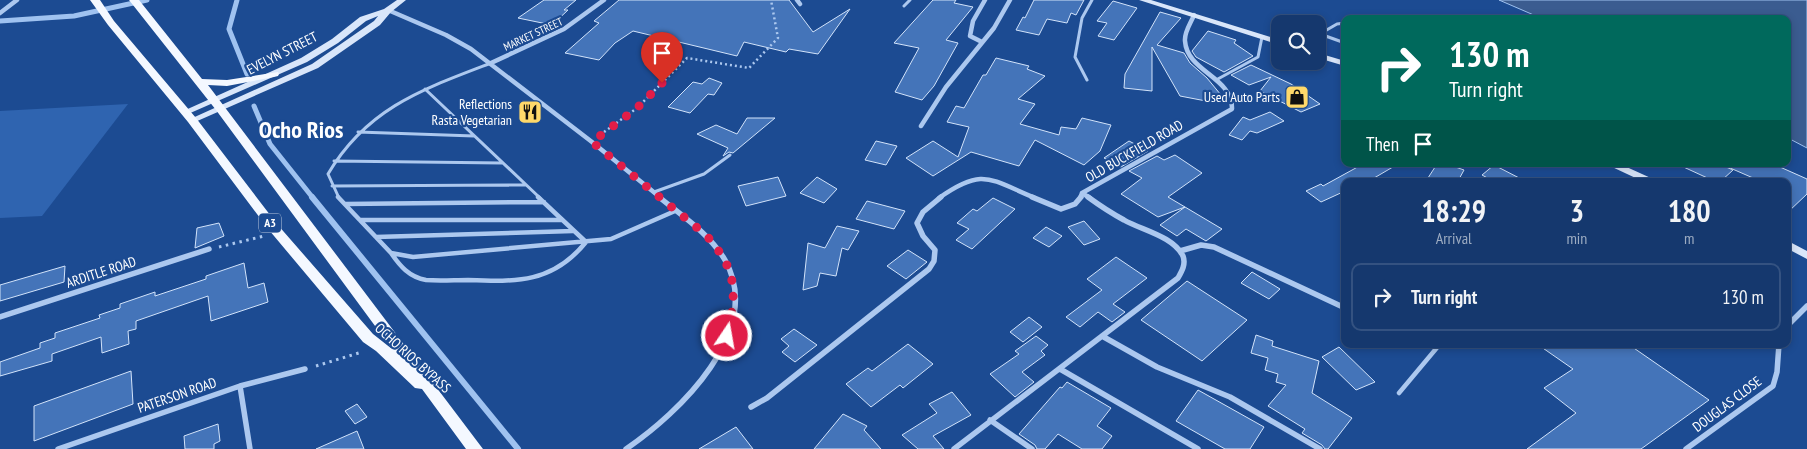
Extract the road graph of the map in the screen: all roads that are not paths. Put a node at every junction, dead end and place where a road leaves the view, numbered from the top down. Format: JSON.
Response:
{"nodes":[{"id":1,"x":17,"y":0,"type":"edge"},
{"id":2,"x":96,"y":0,"type":"edge"},
{"id":3,"x":134,"y":0,"type":"edge"},
{"id":4,"x":402,"y":0,"type":"edge"},
{"id":5,"x":604,"y":0,"type":"edge"},
{"id":6,"x":910,"y":0,"type":"edge"},
{"id":7,"x":985,"y":0,"type":"edge"},
{"id":8,"x":1010,"y":0,"type":"edge"},
{"id":9,"x":1092,"y":0,"type":"edge"},
{"id":10,"x":1144,"y":0,"type":"edge"},
{"id":11,"x":1162,"y":3,"type":"edge"},
{"id":12,"x":904,"y":6,"type":"dead end"},
{"id":13,"x":388,"y":10,"type":"junction"},
{"id":14,"x":0,"y":13,"type":"edge"},
{"id":15,"x":1194,"y":15,"type":"junction"},
{"id":16,"x":1341,"y":24,"type":"edge"},
{"id":17,"x":1326,"y":31,"type":"edge"},
{"id":18,"x":1262,"y":37,"type":"junction"},
{"id":19,"x":1326,"y":37,"type":"edge"},
{"id":20,"x":1271,"y":40,"type":"edge"},
{"id":21,"x":982,"y":42,"type":"junction"},
{"id":22,"x":1341,"y":42,"type":"edge"},
{"id":23,"x":1326,"y":58,"type":"edge"},
{"id":24,"x":491,"y":63,"type":"junction"},
{"id":25,"x":1341,"y":63,"type":"edge"},
{"id":26,"x":274,"y":74,"type":"junction"},
{"id":27,"x":1087,"y":80,"type":"dead end"},
{"id":28,"x":1216,"y":80,"type":"junction"},
{"id":29,"x":200,"y":82,"type":"junction"},
{"id":30,"x":425,"y":89,"type":"junction"},
{"id":31,"x":217,"y":104,"type":"junction"},
{"id":32,"x":188,"y":116,"type":"junction"},
{"id":33,"x":921,"y":126,"type":"dead end"},
{"id":34,"x":358,"y":132,"type":"junction"},
{"id":35,"x":474,"y":136,"type":"junction"},
{"id":36,"x":730,"y":156,"type":"dead end"},
{"id":37,"x":334,"y":160,"type":"junction"},
{"id":38,"x":502,"y":163,"type":"junction"},
{"id":39,"x":1620,"y":167,"type":"edge"},
{"id":40,"x":1643,"y":178,"type":"edge"},
{"id":41,"x":332,"y":186,"type":"junction"},
{"id":42,"x":526,"y":186,"type":"junction"},
{"id":43,"x":654,"y":192,"type":"junction"},
{"id":44,"x":1082,"y":193,"type":"junction"},
{"id":45,"x":544,"y":202,"type":"junction"},
{"id":46,"x":345,"y":204,"type":"junction"},
{"id":47,"x":675,"y":211,"type":"junction"},
{"id":48,"x":360,"y":220,"type":"junction"},
{"id":49,"x":562,"y":220,"type":"junction"},
{"id":50,"x":574,"y":231,"type":"junction"},
{"id":51,"x":376,"y":237,"type":"junction"},
{"id":52,"x":586,"y":242,"type":"junction"},
{"id":53,"x":1791,"y":247,"type":"edge"},
{"id":54,"x":209,"y":249,"type":"road end"},
{"id":55,"x":1180,"y":251,"type":"junction"},
{"id":56,"x":391,"y":253,"type":"junction"},
{"id":57,"x":1807,"y":255,"type":"edge"},
{"id":58,"x":1341,"y":306,"type":"edge"},
{"id":59,"x":1807,"y":306,"type":"edge"},
{"id":60,"x":0,"y":317,"type":"edge"},
{"id":61,"x":1791,"y":322,"type":"edge"},
{"id":62,"x":1102,"y":336,"type":"junction"},
{"id":63,"x":1437,"y":348,"type":"edge"},
{"id":64,"x":1779,"y":348,"type":"edge"},
{"id":65,"x":305,"y":369,"type":"road end"},
{"id":66,"x":1060,"y":369,"type":"junction"},
{"id":67,"x":240,"y":386,"type":"junction"},
{"id":68,"x":1399,"y":393,"type":"dead end"},
{"id":69,"x":751,"y":407,"type":"dead end"},
{"id":70,"x":446,"y":408,"type":"junction"},
{"id":71,"x":990,"y":420,"type":"junction"},
{"id":72,"x":58,"y":449,"type":"edge"},
{"id":73,"x":250,"y":449,"type":"edge"},
{"id":74,"x":475,"y":449,"type":"edge"},
{"id":75,"x":626,"y":449,"type":"edge"},
{"id":76,"x":954,"y":449,"type":"edge"},
{"id":77,"x":1032,"y":449,"type":"edge"},
{"id":78,"x":1198,"y":449,"type":"edge"},
{"id":79,"x":1320,"y":449,"type":"edge"},
{"id":80,"x":1686,"y":449,"type":"edge"}],
"edges":[{"from":1,"to":14,"type":"street"},
{"from":2,"to":32,"type":"main road","name":"OCHO RIOS BYPASS","number":"A3"},
{"from":3,"to":29,"type":"main road","name":"OCHO RIOS BYPASS","number":"A3"},
{"from":4,"to":13,"type":"street","name":"EVELYN STREET"},
{"from":5,"to":24,"type":"street","name":"MARKET STREET"},
{"from":6,"to":12,"type":"lane"},
{"from":7,"to":21,"type":"street"},
{"from":8,"to":21,"type":"street"},
{"from":9,"to":27,"type":"lane"},
{"from":10,"to":11,"type":"street"},
{"from":11,"to":15,"type":"street"},
{"from":13,"to":24,"type":"street"},
{"from":13,"to":26,"type":"street","name":"EVELYN STREET"},
{"from":13,"to":31,"type":"street","name":"EVELYN STREET"},
{"from":15,"to":18,"type":"street"},
{"from":15,"to":28,"type":"street","name":"OLD BUCKFIELD ROAD"},
{"from":16,"to":17,"type":"lane"},
{"from":18,"to":20,"type":"street"},
{"from":18,"to":28,"type":"lane"},
{"from":19,"to":22,"type":"lane"},
{"from":21,"to":33,"type":"street"},
{"from":23,"to":25,"type":"street"},
{"from":24,"to":30,"type":"lane"},
{"from":24,"to":43,"type":"street"},
{"from":26,"to":29,"type":"main road"},
{"from":26,"to":31,"type":"street","name":"EVELYN STREET"},
{"from":28,"to":44,"type":"street","name":"OLD BUCKFIELD ROAD"},
{"from":29,"to":31,"type":"main road","name":"OCHO RIOS BYPASS","number":"A3"},
{"from":30,"to":34,"type":"lane"},
{"from":30,"to":35,"type":"lane"},
{"from":31,"to":32,"type":"street","name":"EVELYN STREET"},
{"from":31,"to":70,"type":"main road","name":"OCHO RIOS BYPASS","number":"A3"},
{"from":32,"to":70,"type":"main road","name":"OCHO RIOS BYPASS","number":"A3"},
{"from":34,"to":35,"type":"lane"},
{"from":34,"to":37,"type":"lane"},
{"from":35,"to":38,"type":"lane"},
{"from":36,"to":43,"type":"lane"},
{"from":37,"to":38,"type":"lane"},
{"from":37,"to":41,"type":"lane"},
{"from":38,"to":42,"type":"lane"},
{"from":39,"to":40,"type":"street"},
{"from":41,"to":42,"type":"lane"},
{"from":41,"to":46,"type":"lane"},
{"from":42,"to":45,"type":"lane"},
{"from":43,"to":47,"type":"street"},
{"from":44,"to":55,"type":"street","name":"OLD BUCKFIELD ROAD"},
{"from":44,"to":69,"type":"street"},
{"from":45,"to":46,"type":"lane"},
{"from":45,"to":49,"type":"lane"},
{"from":46,"to":48,"type":"lane"},
{"from":47,"to":52,"type":"lane"},
{"from":47,"to":75,"type":"street"},
{"from":48,"to":49,"type":"lane"},
{"from":48,"to":51,"type":"lane"},
{"from":49,"to":50,"type":"lane"},
{"from":50,"to":51,"type":"lane"},
{"from":50,"to":52,"type":"lane"},
{"from":51,"to":56,"type":"lane"},
{"from":52,"to":56,"type":"lane"},
{"from":52,"to":56,"type":"lane"},
{"from":53,"to":57,"type":"street"},
{"from":54,"to":60,"type":"street","name":"ARDITLE ROAD"},
{"from":55,"to":58,"type":"street"},
{"from":55,"to":62,"type":"street"},
{"from":59,"to":61,"type":"street"},
{"from":62,"to":66,"type":"street"},
{"from":62,"to":79,"type":"street"},
{"from":63,"to":68,"type":"lane"},
{"from":64,"to":80,"type":"street","name":"DOUGLAS CLOSE"},
{"from":65,"to":67,"type":"street","name":"PATERSON ROAD"},
{"from":66,"to":71,"type":"street"},
{"from":66,"to":78,"type":"street"},
{"from":67,"to":72,"type":"street","name":"PATERSON ROAD"},
{"from":67,"to":73,"type":"street"},
{"from":70,"to":74,"type":"main road","number":"A3"},
{"from":71,"to":76,"type":"street"},
{"from":71,"to":77,"type":"street"}]}
